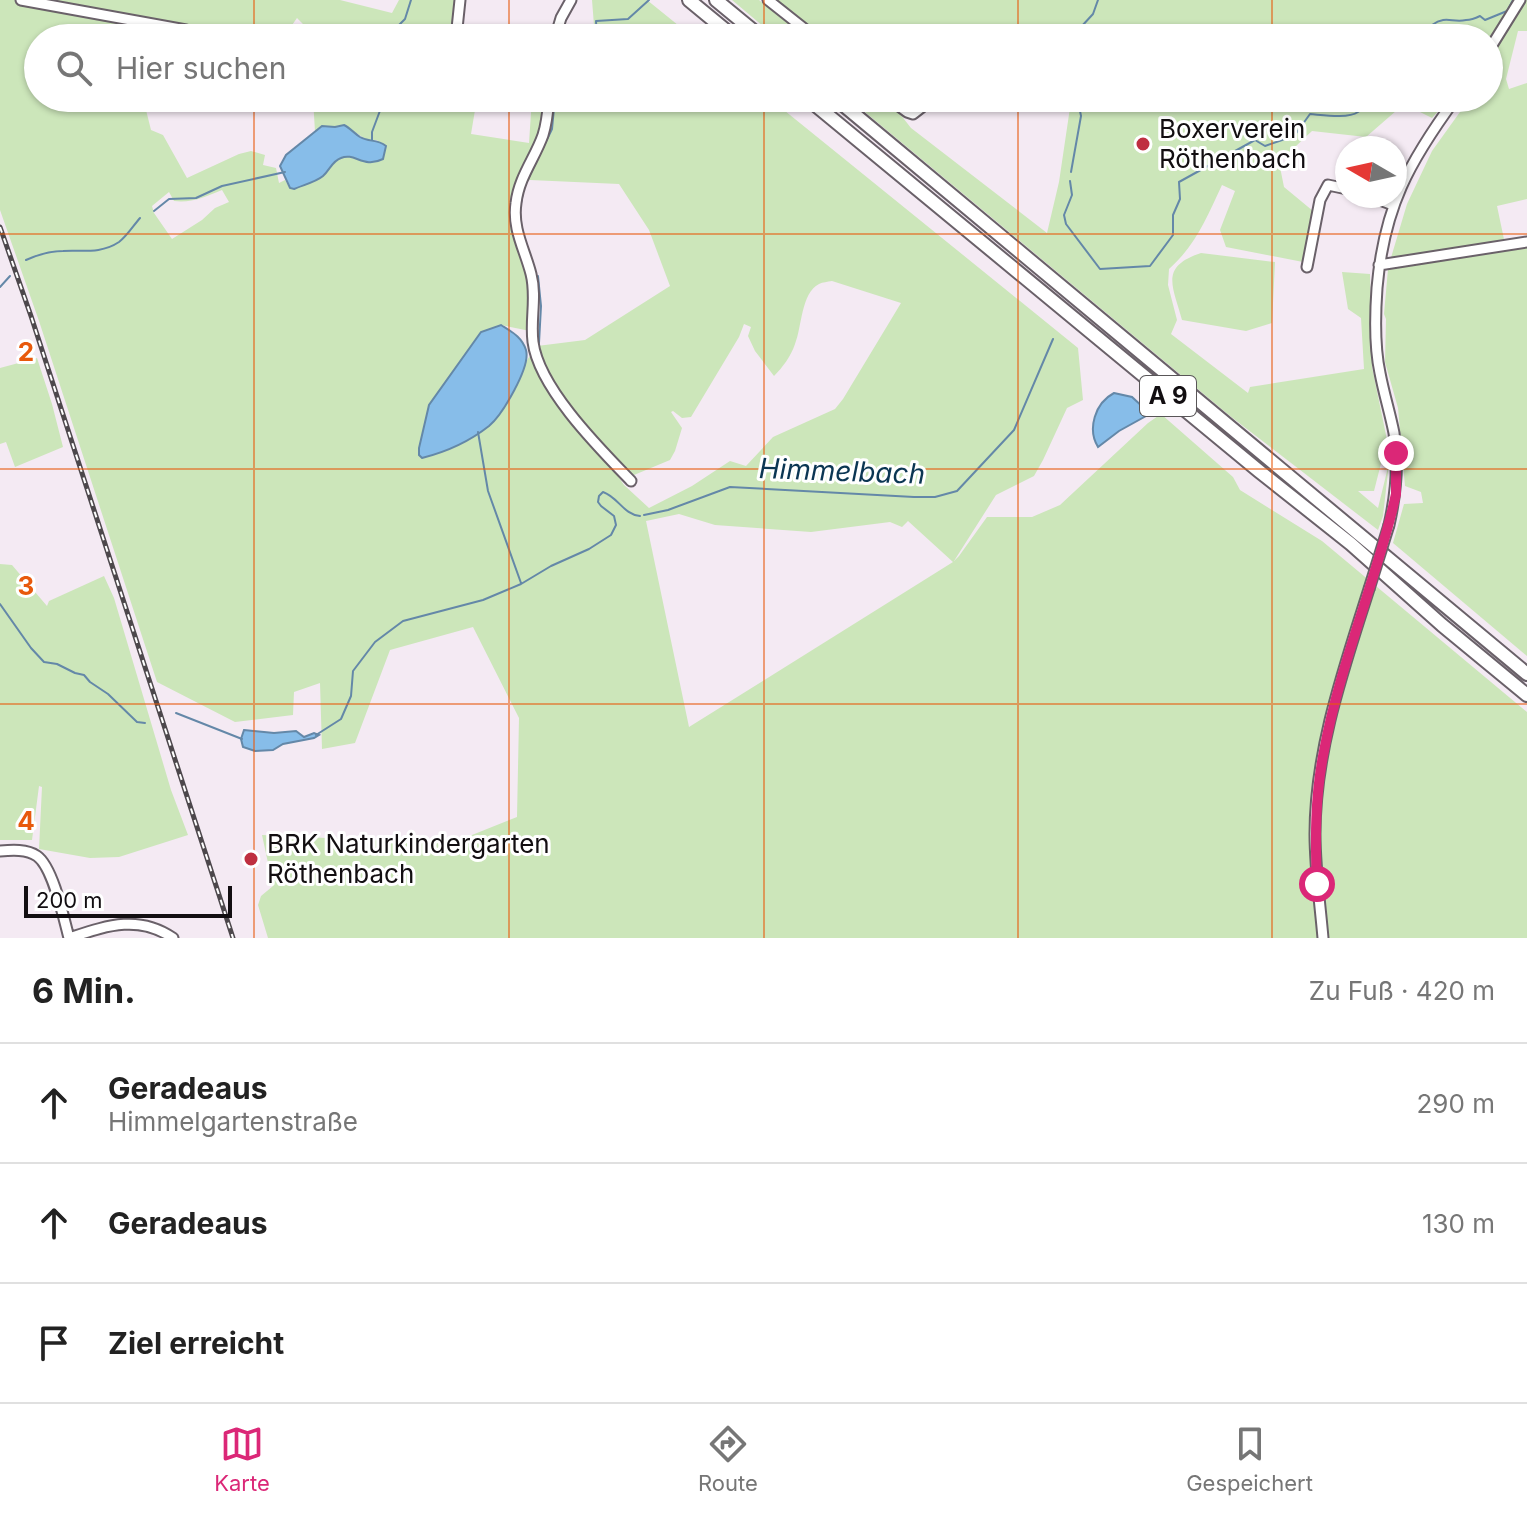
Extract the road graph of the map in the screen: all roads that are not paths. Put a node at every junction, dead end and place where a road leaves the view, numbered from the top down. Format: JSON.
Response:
{"nodes":[{"id":1,"x":21,"y":0,"type":"edge"},
{"id":2,"x":460,"y":0,"type":"edge"},
{"id":3,"x":571,"y":0,"type":"edge"},
{"id":4,"x":689,"y":0,"type":"edge"},
{"id":5,"x":716,"y":0,"type":"edge"},
{"id":6,"x":768,"y":0,"type":"edge"},
{"id":7,"x":1520,"y":0,"type":"edge"},
{"id":8,"x":153,"y":24,"type":"edge"},
{"id":9,"x":457,"y":24,"type":"edge"},
{"id":10,"x":559,"y":24,"type":"edge"},
{"id":11,"x":718,"y":24,"type":"edge"},
{"id":12,"x":745,"y":24,"type":"edge"},
{"id":13,"x":798,"y":24,"type":"edge"},
{"id":14,"x":1503,"y":27,"type":"edge"},
{"id":15,"x":547,"y":112,"type":"edge"},
{"id":16,"x":824,"y":112,"type":"edge"},
{"id":17,"x":852,"y":112,"type":"edge"},
{"id":18,"x":1447,"y":112,"type":"edge"},
{"id":19,"x":1407,"y":175,"type":"edge"},
{"id":20,"x":1335,"y":186,"type":"edge"},
{"id":21,"x":1392,"y":208,"type":"edge"},
{"id":22,"x":1527,"y":242,"type":"edge"},
{"id":23,"x":1379,"y":265,"type":"junction"},
{"id":24,"x":1307,"y":267,"type":"dead end"},
{"id":25,"x":631,"y":481,"type":"dead end"},
{"id":26,"x":1527,"y":674,"type":"edge"},
{"id":27,"x":1527,"y":695,"type":"edge"},
{"id":28,"x":0,"y":851,"type":"edge"},
{"id":29,"x":69,"y":938,"type":"edge"},
{"id":30,"x":173,"y":938,"type":"edge"},
{"id":31,"x":1323,"y":938,"type":"edge"}],
"edges":[{"from":1,"to":8,"type":"street"},
{"from":2,"to":9,"type":"street"},
{"from":3,"to":10,"type":"street"},
{"from":4,"to":11,"type":"highway"},
{"from":5,"to":12,"type":"highway"},
{"from":6,"to":13,"type":"street"},
{"from":7,"to":14,"type":"street"},
{"from":15,"to":25,"type":"street"},
{"from":16,"to":27,"type":"highway","number":"A 9"},
{"from":17,"to":26,"type":"highway","number":"A 9"},
{"from":18,"to":19,"type":"street"},
{"from":20,"to":24,"type":"street"},
{"from":21,"to":23,"type":"street"},
{"from":22,"to":23,"type":"street"},
{"from":23,"to":31,"type":"street","bridge":true},
{"from":28,"to":29,"type":"street"},
{"from":29,"to":30,"type":"street"}]}
